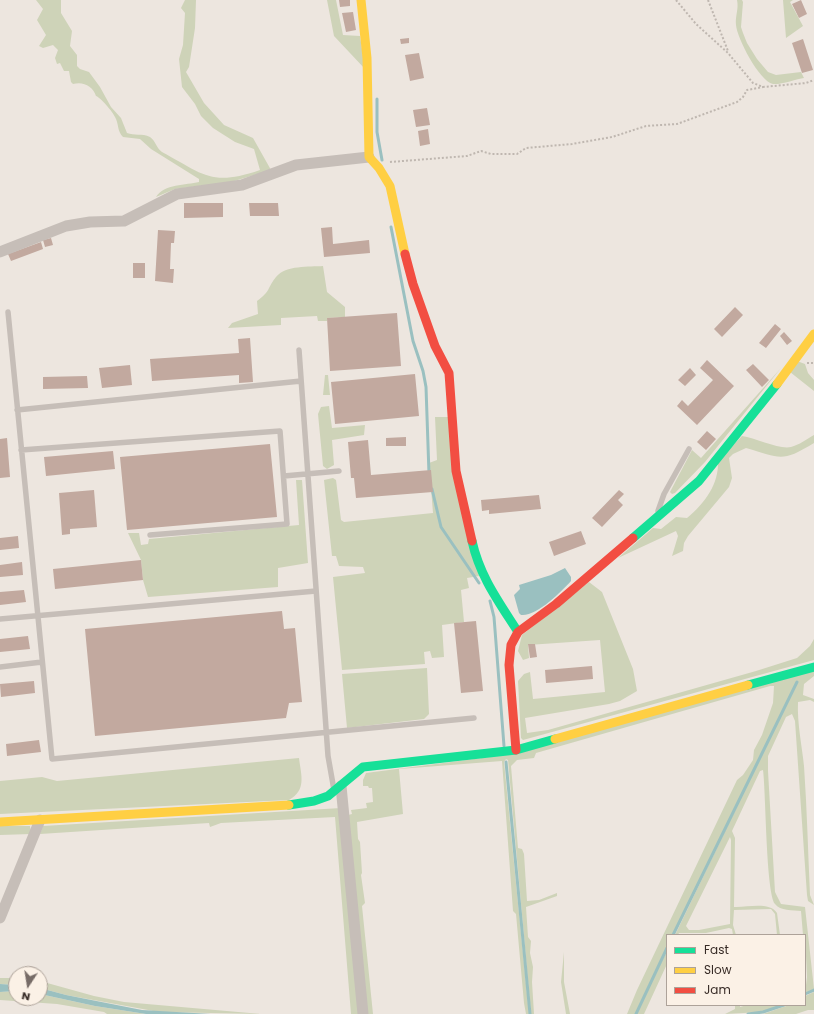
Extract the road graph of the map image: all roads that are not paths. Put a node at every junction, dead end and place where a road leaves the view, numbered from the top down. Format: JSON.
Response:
{"nodes":[{"id":1,"x":361,"y":0,"type":"edge"},
{"id":2,"x":372,"y":160,"type":"junction"},
{"id":3,"x":0,"y":252,"type":"edge"},
{"id":4,"x":8,"y":312,"type":"dead end"},
{"id":5,"x":814,"y":334,"type":"edge"},
{"id":6,"x":299,"y":350,"type":"dead end"},
{"id":7,"x":301,"y":381,"type":"junction"},
{"id":8,"x":17,"y":410,"type":"junction"},
{"id":9,"x":689,"y":449,"type":"dead end"},
{"id":10,"x":22,"y":450,"type":"junction"},
{"id":11,"x":339,"y":471,"type":"dead end"},
{"id":12,"x":308,"y":474,"type":"junction"},
{"id":13,"x":284,"y":476,"type":"junction"},
{"id":14,"x":654,"y":521,"type":"junction"},
{"id":15,"x":150,"y":535,"type":"dead end"},
{"id":16,"x":316,"y":591,"type":"junction"},
{"id":17,"x":38,"y":616,"type":"junction"},
{"id":18,"x":0,"y":619,"type":"edge"},
{"id":19,"x":518,"y":632,"type":"junction"},
{"id":20,"x":42,"y":662,"type":"junction"},
{"id":21,"x":0,"y":667,"type":"edge"},
{"id":22,"x":814,"y":667,"type":"edge"},
{"id":23,"x":474,"y":718,"type":"dead end"},
{"id":24,"x":326,"y":732,"type":"junction"},
{"id":25,"x":516,"y":750,"type":"junction"},
{"id":26,"x":338,"y":789,"type":"junction"},
{"id":27,"x":40,"y":820,"type":"junction"},
{"id":28,"x":0,"y":822,"type":"edge"},
{"id":29,"x":0,"y":918,"type":"edge"},
{"id":30,"x":363,"y":1014,"type":"edge"}],
"edges":[{"from":1,"to":2,"type":"street"},
{"from":2,"to":3,"type":"street"},
{"from":2,"to":19,"type":"street"},
{"from":4,"to":8,"type":"lane"},
{"from":5,"to":14,"type":"street"},
{"from":6,"to":7,"type":"lane"},
{"from":7,"to":8,"type":"lane"},
{"from":7,"to":12,"type":"lane"},
{"from":8,"to":10,"type":"lane"},
{"from":9,"to":14,"type":"lane"},
{"from":10,"to":13,"type":"lane"},
{"from":10,"to":17,"type":"lane"},
{"from":11,"to":12,"type":"lane"},
{"from":12,"to":13,"type":"lane"},
{"from":12,"to":16,"type":"lane"},
{"from":13,"to":15,"type":"lane"},
{"from":14,"to":19,"type":"street"},
{"from":16,"to":17,"type":"lane"},
{"from":16,"to":24,"type":"lane"},
{"from":17,"to":18,"type":"lane"},
{"from":17,"to":20,"type":"lane"},
{"from":19,"to":25,"type":"street"},
{"from":20,"to":21,"type":"lane"},
{"from":20,"to":24,"type":"lane"},
{"from":22,"to":25,"type":"street"},
{"from":23,"to":24,"type":"lane"},
{"from":24,"to":26,"type":"lane"},
{"from":25,"to":26,"type":"street"},
{"from":26,"to":27,"type":"street"},
{"from":26,"to":30,"type":"street"},
{"from":27,"to":28,"type":"street"},
{"from":27,"to":29,"type":"street"}]}
